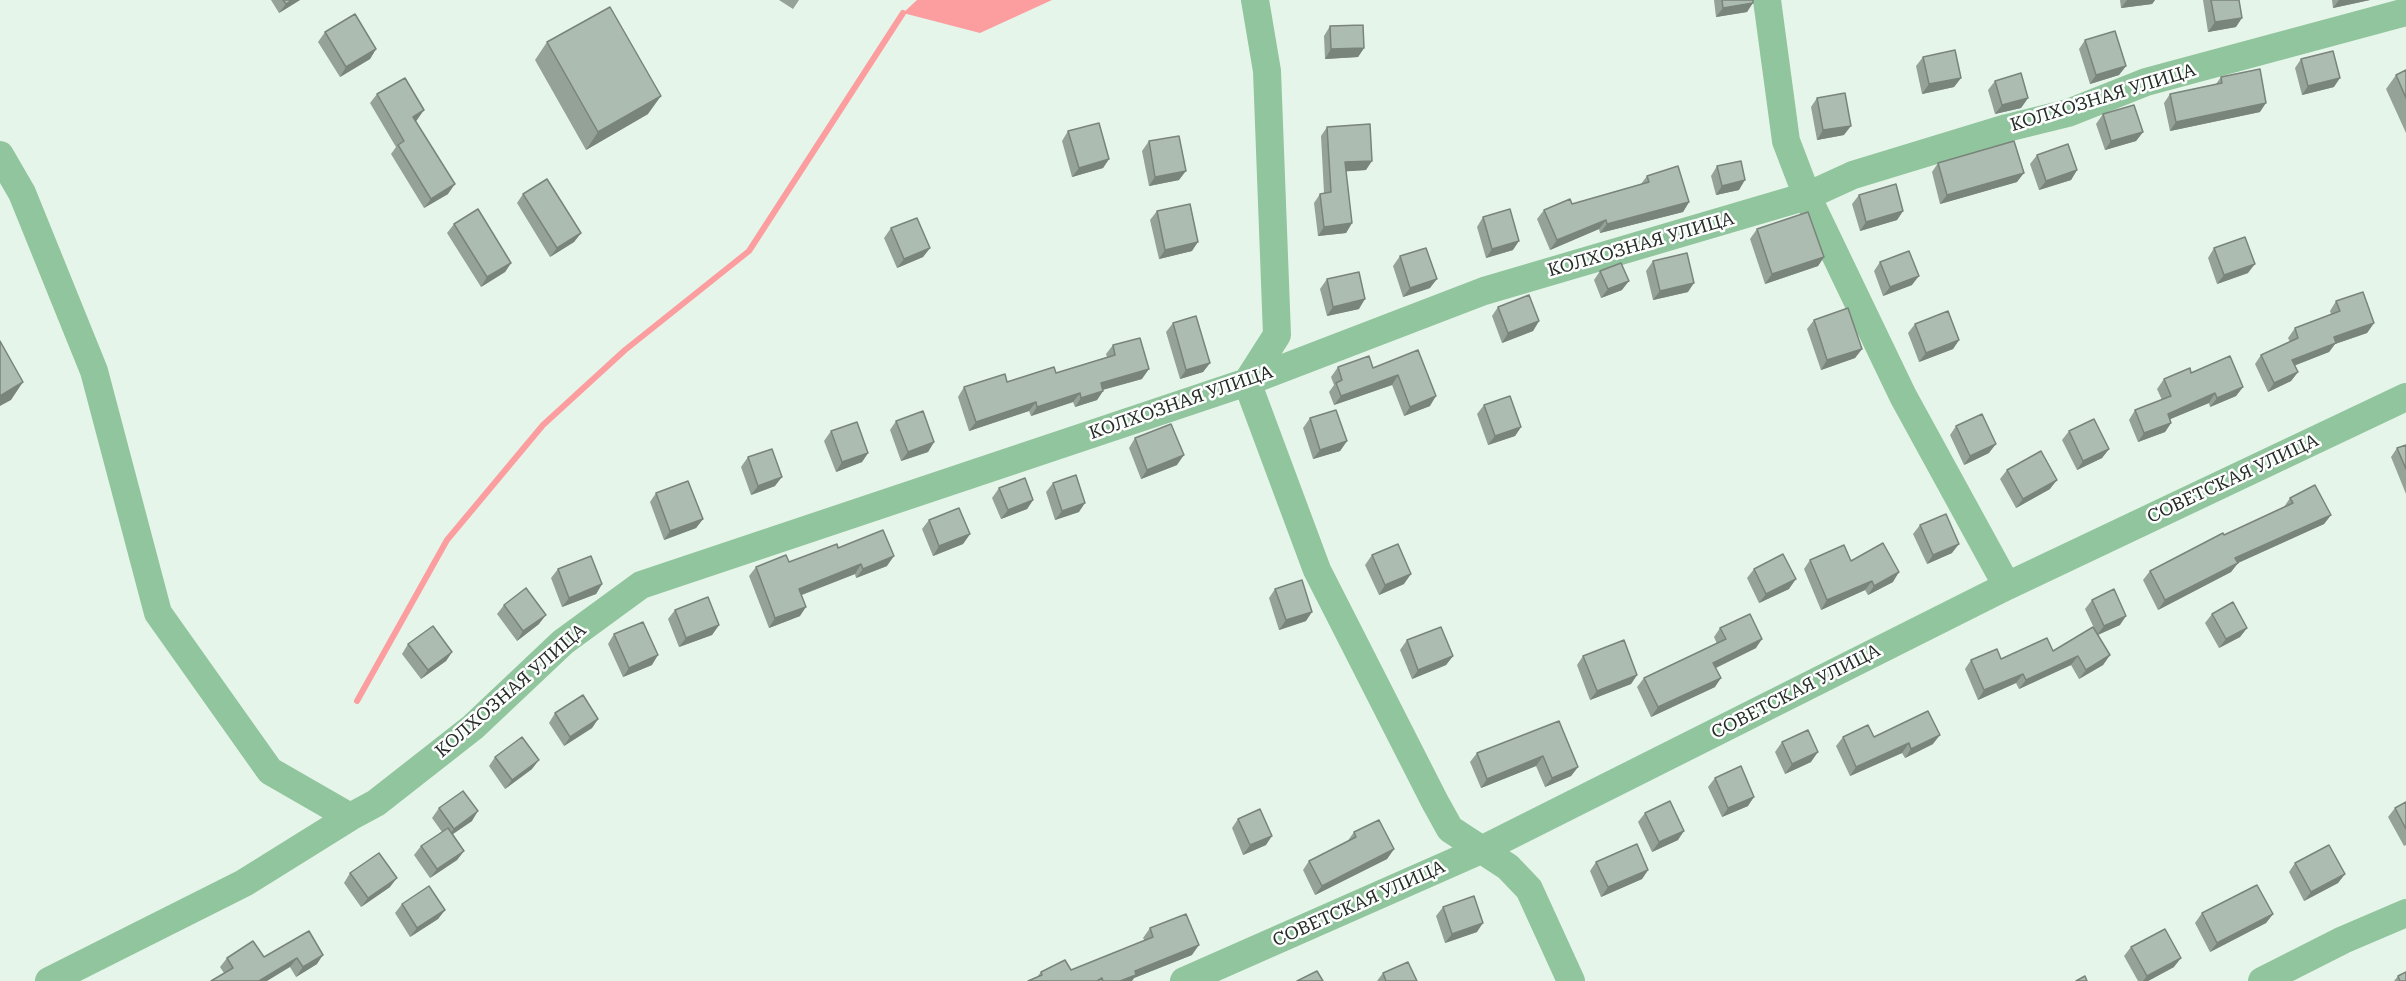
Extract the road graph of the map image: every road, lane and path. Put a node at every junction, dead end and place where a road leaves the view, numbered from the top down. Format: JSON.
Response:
{"nodes":[{"id":1,"x":1255,"y":0,"type":"edge"},
{"id":2,"x":1767,"y":0,"type":"edge"},
{"id":3,"x":2406,"y":12,"type":"edge"},
{"id":4,"x":0,"y":155,"type":"edge"},
{"id":5,"x":1806,"y":196,"type":"junction"},
{"id":6,"x":1246,"y":382,"type":"junction"},
{"id":7,"x":2406,"y":397,"type":"edge"},
{"id":8,"x":2007,"y":585,"type":"junction"},
{"id":9,"x":350,"y":817,"type":"junction"},
{"id":10,"x":1481,"y":850,"type":"junction"},
{"id":11,"x":2406,"y":913,"type":"edge"},
{"id":12,"x":49,"y":981,"type":"edge"},
{"id":13,"x":1184,"y":981,"type":"edge"},
{"id":14,"x":1571,"y":981,"type":"edge"},
{"id":15,"x":2262,"y":981,"type":"edge"}],
"edges":[{"from":1,"to":6,"type":"street"},
{"from":2,"to":5,"type":"street"},
{"from":3,"to":5,"type":"street","name":"КОЛХОЗНАЯ УЛИЦА"},
{"from":4,"to":9,"type":"street"},
{"from":5,"to":6,"type":"street","name":"КОЛХОЗНАЯ УЛИЦА"},
{"from":5,"to":8,"type":"street"},
{"from":6,"to":9,"type":"street","name":"КОЛХОЗНАЯ УЛИЦА"},
{"from":6,"to":10,"type":"street"},
{"from":7,"to":8,"type":"street","name":"СОВЕТСКАЯ УЛИЦА"},
{"from":8,"to":10,"type":"street","name":"СОВЕТСКАЯ УЛИЦА"},
{"from":9,"to":12,"type":"street","name":"КОЛХОЗНАЯ УЛИЦА"},
{"from":10,"to":13,"type":"street","name":"СОВЕТСКАЯ УЛИЦА"},
{"from":10,"to":14,"type":"street"},
{"from":11,"to":15,"type":"street"}]}
